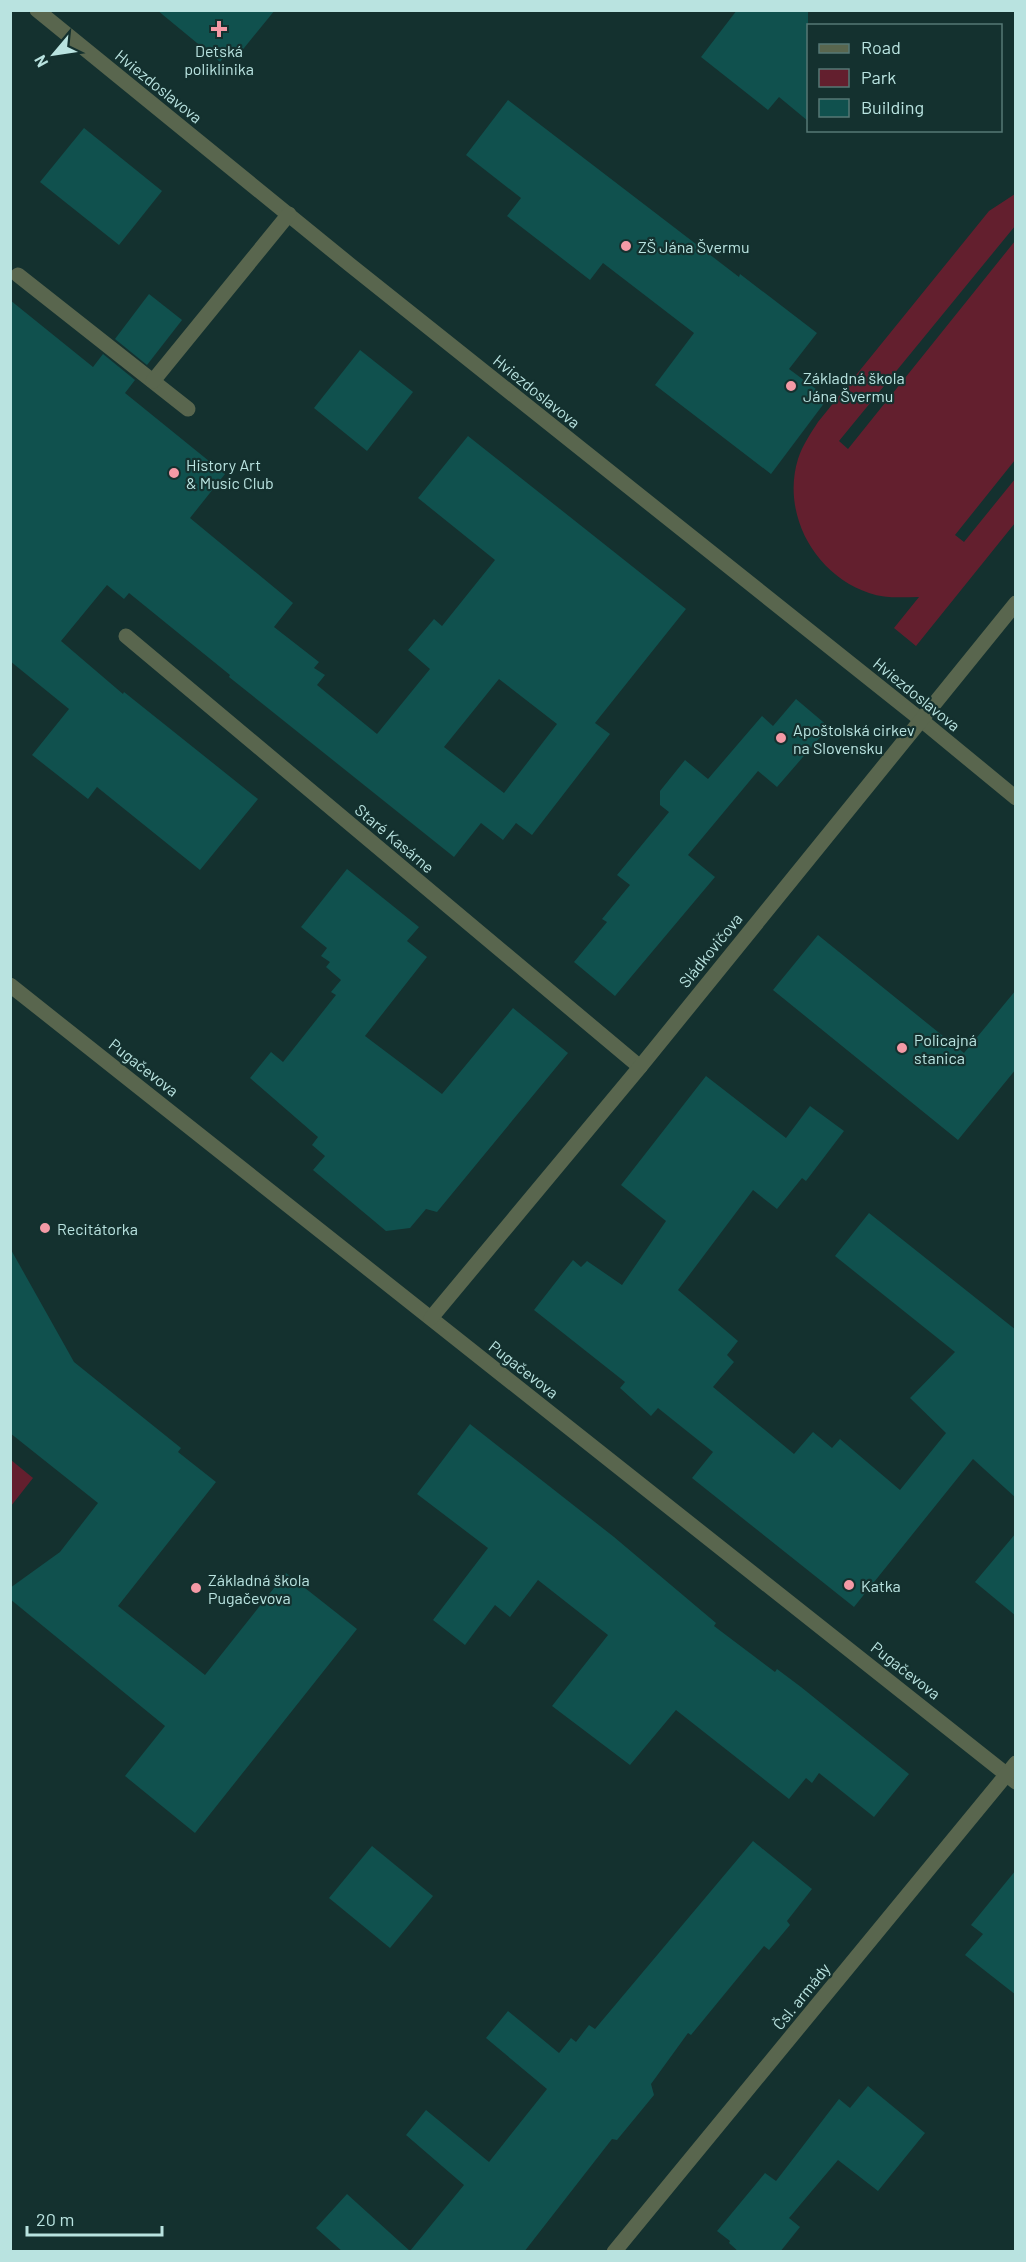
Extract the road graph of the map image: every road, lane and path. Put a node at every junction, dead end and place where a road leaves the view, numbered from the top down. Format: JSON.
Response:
{"nodes":[{"id":1,"x":37,"y":10,"type":"edge"},
{"id":2,"x":289,"y":214,"type":"junction"},
{"id":3,"x":18,"y":275,"type":"dead end"},
{"id":4,"x":153,"y":381,"type":"junction"},
{"id":5,"x":188,"y":409,"type":"dead end"},
{"id":6,"x":1016,"y":603,"type":"edge"},
{"id":7,"x":126,"y":636,"type":"dead end"},
{"id":8,"x":920,"y":718,"type":"junction"},
{"id":9,"x":1016,"y":798,"type":"edge"},
{"id":10,"x":10,"y":985,"type":"edge"},
{"id":11,"x":640,"y":1067,"type":"junction"},
{"id":12,"x":430,"y":1318,"type":"junction"},
{"id":13,"x":1012,"y":1773,"type":"edge"},
{"id":14,"x":614,"y":2252,"type":"edge"}],
"edges":[{"from":1,"to":2,"type":"street","name":"Hviezdoslavova"},
{"from":2,"to":4,"type":"street"},
{"from":2,"to":8,"type":"street","name":"Hviezdoslavova"},
{"from":3,"to":4,"type":"street"},
{"from":4,"to":5,"type":"street"},
{"from":6,"to":8,"type":"street","name":"Sládkovičova"},
{"from":7,"to":11,"type":"street","name":"Staré Kasárne"},
{"from":8,"to":9,"type":"street","name":"Hviezdoslavova"},
{"from":8,"to":11,"type":"street","name":"Sládkovičova"},
{"from":10,"to":12,"type":"street","name":"Pugačevova"},
{"from":11,"to":12,"type":"street","name":"Sládkovičova"},
{"from":12,"to":13,"type":"street","name":"Pugačevova"},
{"from":13,"to":14,"type":"street","name":"Čsl. armády"}]}
